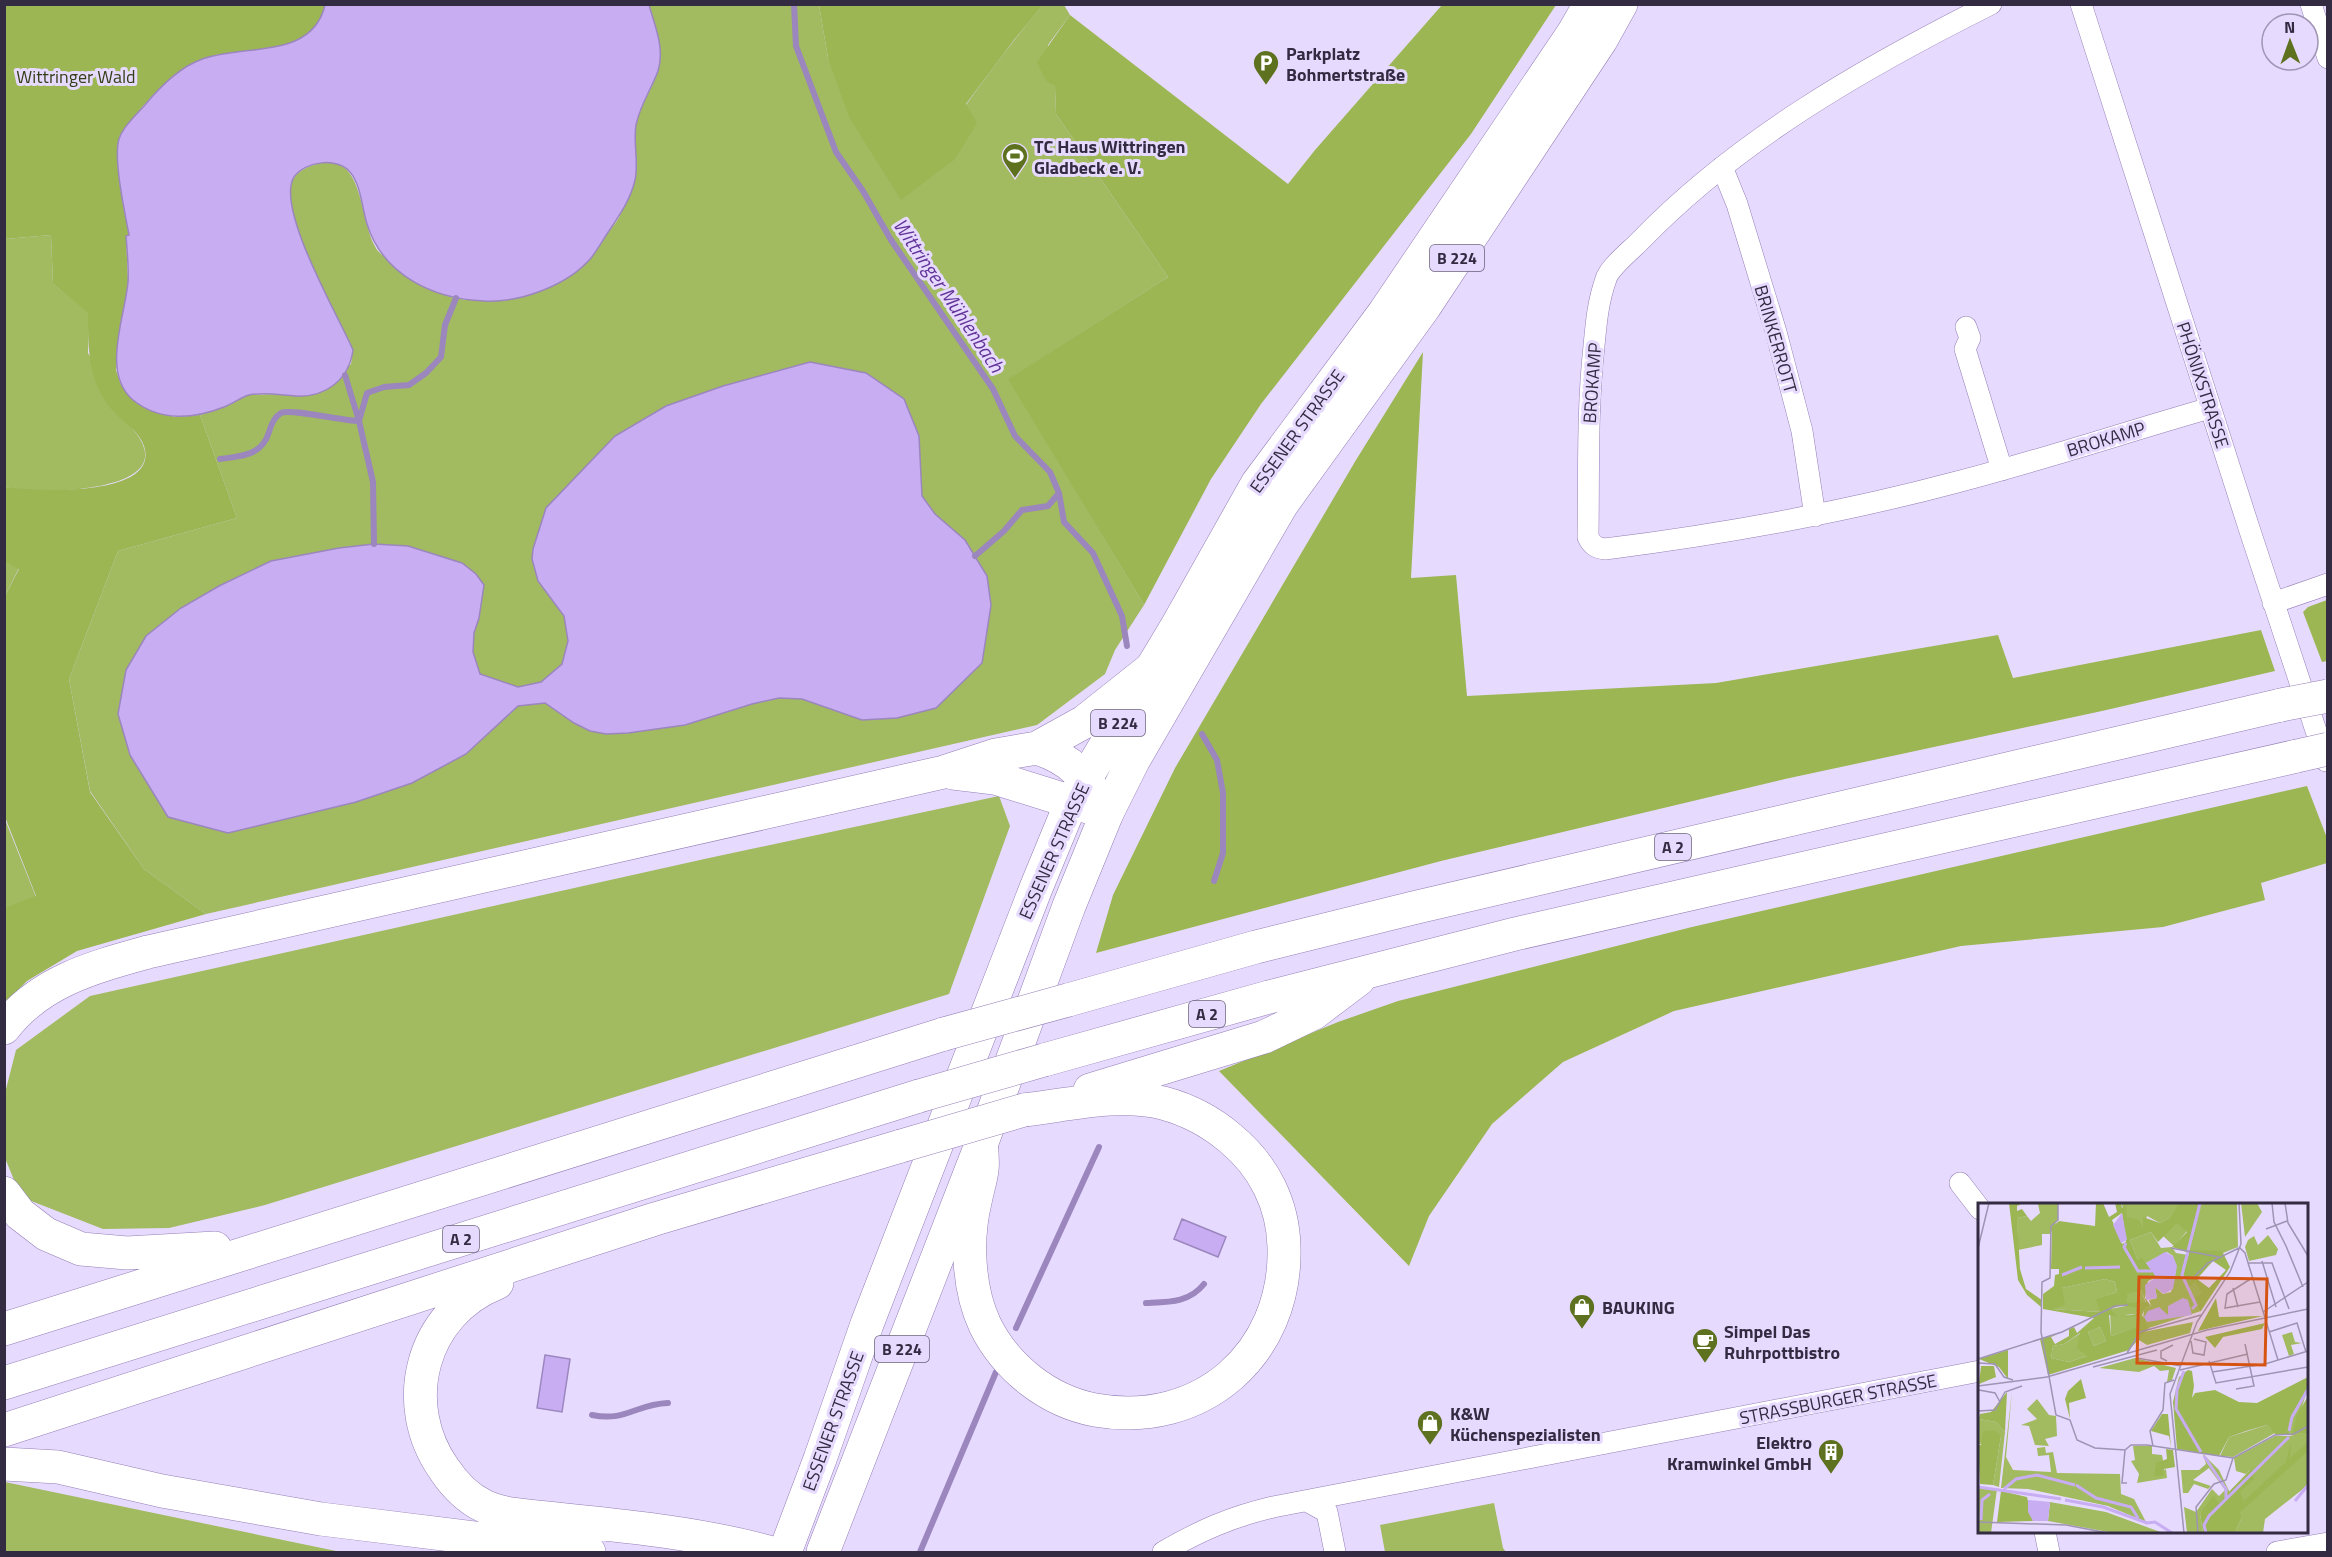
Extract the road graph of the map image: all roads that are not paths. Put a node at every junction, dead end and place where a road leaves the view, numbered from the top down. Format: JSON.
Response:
{"nodes":[{"id":1,"x":1590,"y":4,"type":"edge"},
{"id":2,"x":1621,"y":4,"type":"edge"},
{"id":3,"x":1991,"y":4,"type":"edge"},
{"id":4,"x":2081,"y":4,"type":"edge"},
{"id":5,"x":2311,"y":4,"type":"edge"},
{"id":6,"x":2328,"y":58,"type":"edge"},
{"id":7,"x":1722,"y":167,"type":"junction"},
{"id":8,"x":1966,"y":327,"type":"dead end"},
{"id":9,"x":2210,"y":408,"type":"junction"},
{"id":10,"x":2002,"y":470,"type":"junction"},
{"id":11,"x":1815,"y":516,"type":"junction"},
{"id":12,"x":2328,"y":584,"type":"edge"},
{"id":13,"x":2273,"y":603,"type":"junction"},
{"id":14,"x":1152,"y":668,"type":"junction"},
{"id":15,"x":2328,"y":696,"type":"edge"},
{"id":16,"x":1037,"y":748,"type":"junction"},
{"id":17,"x":2317,"y":756,"type":"edge"},
{"id":18,"x":944,"y":772,"type":"junction"},
{"id":19,"x":1078,"y":791,"type":"junction"},
{"id":20,"x":1107,"y":813,"type":"junction"},
{"id":21,"x":1370,"y":971,"type":"junction"},
{"id":22,"x":4,"y":1028,"type":"edge"},
{"id":23,"x":1024,"y":1110,"type":"junction"},
{"id":24,"x":981,"y":1145,"type":"junction"},
{"id":25,"x":1960,"y":1183,"type":"dead end"},
{"id":26,"x":4,"y":1193,"type":"edge"},
{"id":27,"x":1978,"y":1206,"type":"edge"},
{"id":28,"x":655,"y":1219,"type":"junction"},
{"id":29,"x":270,"y":1244,"type":"junction"},
{"id":30,"x":4,"y":1329,"type":"edge"},
{"id":31,"x":1978,"y":1371,"type":"edge"},
{"id":32,"x":4,"y":1383,"type":"edge"},
{"id":33,"x":4,"y":1430,"type":"edge"},
{"id":34,"x":4,"y":1464,"type":"edge"},
{"id":35,"x":1307,"y":1501,"type":"junction"},
{"id":36,"x":2045,"y":1533,"type":"edge"},
{"id":37,"x":2328,"y":1543,"type":"edge"},
{"id":38,"x":590,"y":1552,"type":"edge"},
{"id":39,"x":768,"y":1552,"type":"edge"},
{"id":40,"x":784,"y":1552,"type":"edge"},
{"id":41,"x":823,"y":1552,"type":"edge"},
{"id":42,"x":1163,"y":1552,"type":"edge"},
{"id":43,"x":1335,"y":1552,"type":"edge"},
{"id":44,"x":2049,"y":1552,"type":"edge"},
{"id":45,"x":2277,"y":1552,"type":"edge"}],
"edges":[{"from":1,"to":14,"type":"main road","name":"ESSENER STRASSE","number":"B 224"},
{"from":2,"to":20,"type":"main road","name":"ESSENER STRASSE","number":"B 224"},
{"from":3,"to":7,"type":"street","name":"BROKAMP"},
{"from":4,"to":9,"type":"street","name":"PHÖNIXSTRASSE"},
{"from":5,"to":6,"type":"street"},
{"from":7,"to":11,"type":"street","name":"BRINKERROTT"},
{"from":7,"to":11,"type":"street","name":"BROKAMP"},
{"from":8,"to":10,"type":"street"},
{"from":9,"to":10,"type":"street","name":"BROKAMP"},
{"from":9,"to":13,"type":"street","name":"PHÖNIXSTRASSE"},
{"from":10,"to":11,"type":"street","name":"BROKAMP"},
{"from":12,"to":13,"type":"street"},
{"from":13,"to":17,"type":"street","name":"PHÖNIXSTRASSE"},
{"from":14,"to":16,"type":"main road"},
{"from":14,"to":19,"type":"main road","name":"ESSENER STRASSE","number":"B 224"},
{"from":15,"to":29,"type":"main road","number":"A 2","bridge":true},
{"from":16,"to":18,"type":"main road"},
{"from":16,"to":19,"type":"main road"},
{"from":17,"to":21,"type":"main road","number":"A 2"},
{"from":18,"to":19,"type":"main road"},
{"from":18,"to":22,"type":"main road"},
{"from":19,"to":20,"type":"main road"},
{"from":19,"to":40,"type":"main road","name":"ESSENER STRASSE","number":"B 224"},
{"from":20,"to":24,"type":"main road","name":"ESSENER STRASSE","number":"B 224"},
{"from":21,"to":23,"type":"main road"},
{"from":21,"to":32,"type":"main road","number":"A 2","bridge":true},
{"from":23,"to":24,"type":"main road"},
{"from":23,"to":28,"type":"main road","bridge":true},
{"from":24,"to":41,"type":"main road","name":"ESSENER STRASSE","number":"B 224"},
{"from":25,"to":27,"type":"street"},
{"from":26,"to":29,"type":"main road"},
{"from":28,"to":33,"type":"main road"},
{"from":28,"to":39,"type":"main road"},
{"from":29,"to":30,"type":"main road","number":"A 2"},
{"from":31,"to":35,"type":"street","name":"STRASSBURGER STRASSE"},
{"from":34,"to":38,"type":"main road"},
{"from":35,"to":42,"type":"street","name":"STRASSBURGER STRASSE"},
{"from":35,"to":43,"type":"street"},
{"from":36,"to":44,"type":"street"},
{"from":37,"to":45,"type":"street"}]}
